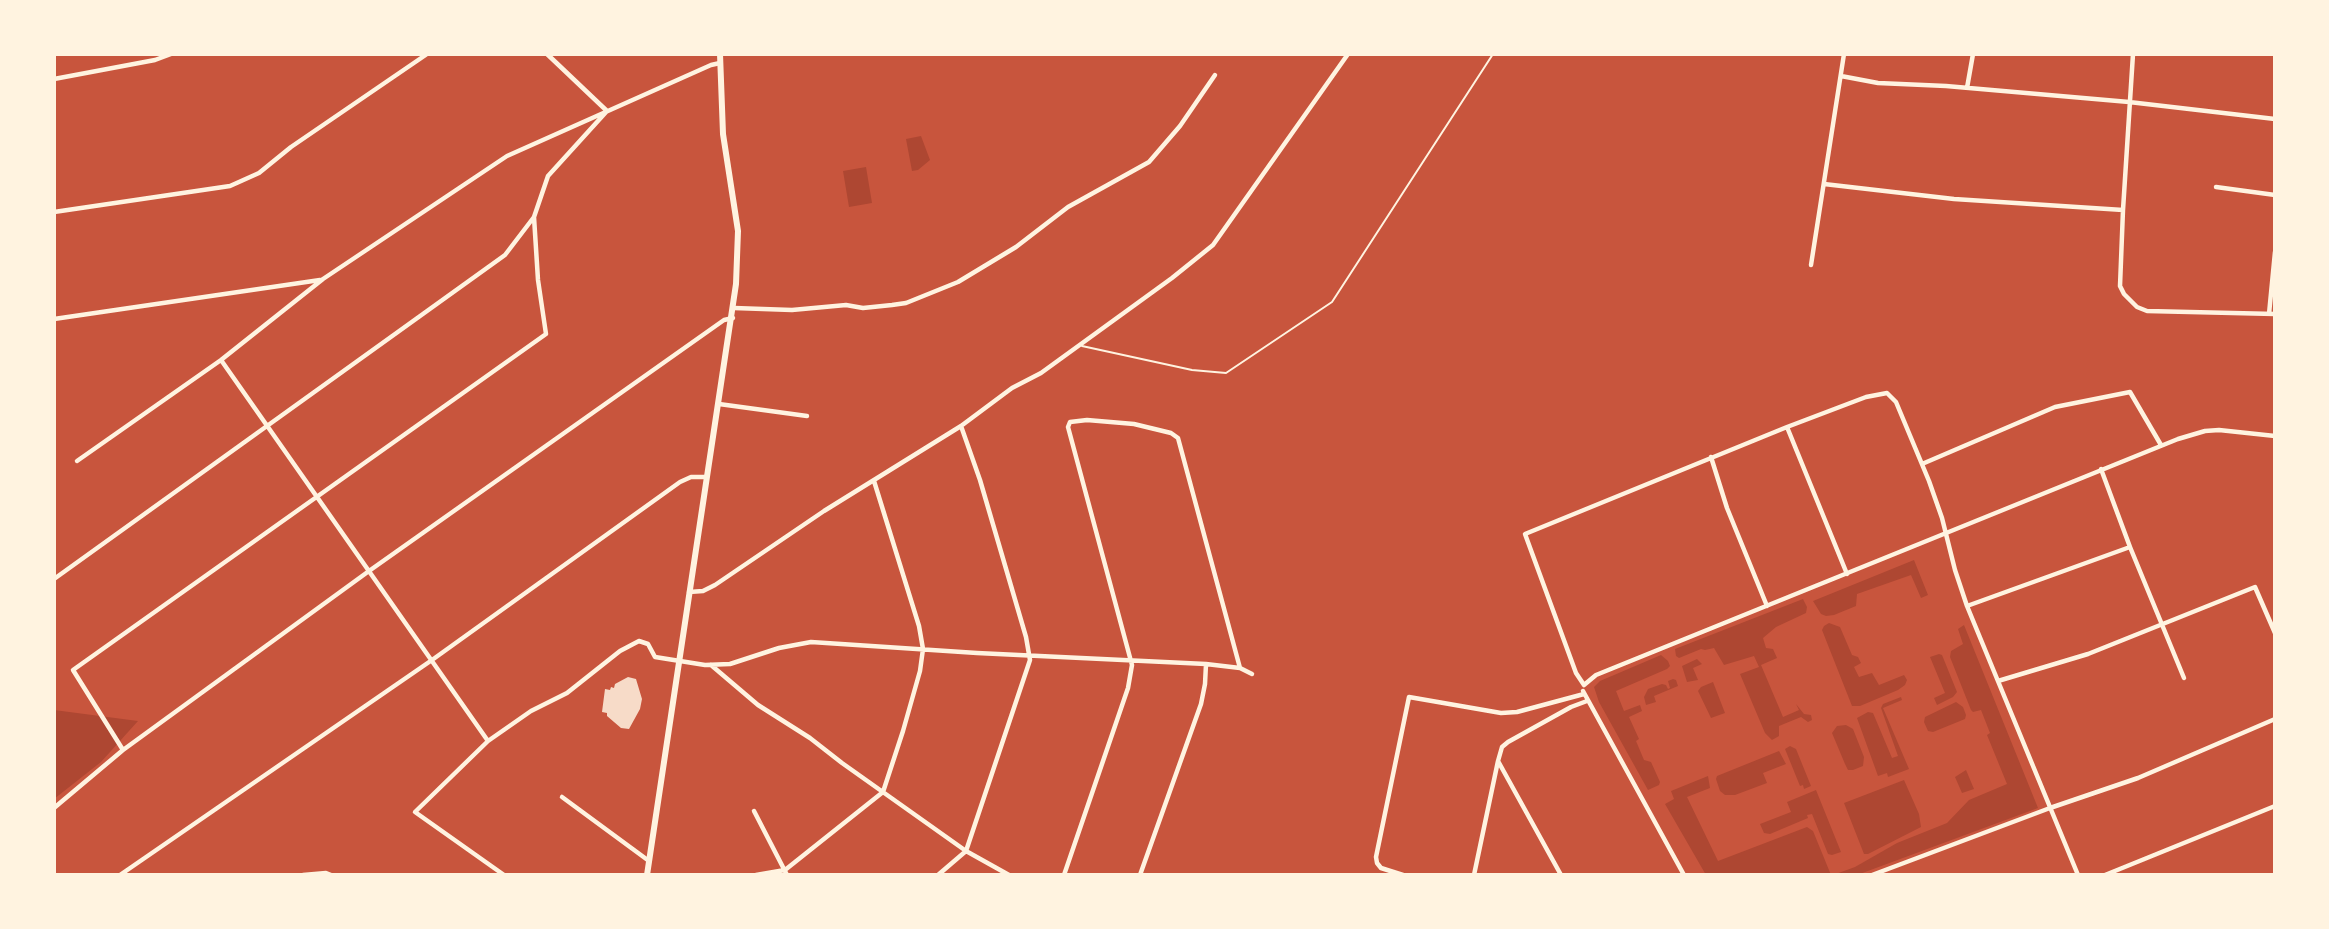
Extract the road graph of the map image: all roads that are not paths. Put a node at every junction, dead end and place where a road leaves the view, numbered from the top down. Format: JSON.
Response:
{"nodes":[{"id":1,"x":171,"y":54,"type":"edge"},
{"id":2,"x":427,"y":54,"type":"edge"},
{"id":3,"x":547,"y":54,"type":"edge"},
{"id":4,"x":720,"y":54,"type":"edge"},
{"id":5,"x":1348,"y":54,"type":"edge"},
{"id":6,"x":1493,"y":54,"type":"edge"},
{"id":7,"x":1844,"y":54,"type":"edge"},
{"id":8,"x":1973,"y":54,"type":"edge"},
{"id":9,"x":2133,"y":54,"type":"edge"},
{"id":10,"x":720,"y":63,"type":"junction"},
{"id":11,"x":1215,"y":75,"type":"dead end"},
{"id":12,"x":1841,"y":76,"type":"junction"},
{"id":13,"x":54,"y":79,"type":"edge"},
{"id":14,"x":1967,"y":88,"type":"junction"},
{"id":15,"x":2129,"y":102,"type":"junction"},
{"id":16,"x":607,"y":111,"type":"junction"},
{"id":17,"x":2275,"y":119,"type":"edge"},
{"id":18,"x":1824,"y":184,"type":"junction"},
{"id":19,"x":2216,"y":187,"type":"dead end"},
{"id":20,"x":2275,"y":195,"type":"edge"},
{"id":21,"x":2123,"y":210,"type":"junction"},
{"id":22,"x":54,"y":212,"type":"edge"},
{"id":23,"x":534,"y":218,"type":"junction"},
{"id":24,"x":2275,"y":252,"type":"edge"},
{"id":25,"x":1811,"y":265,"type":"dead end"},
{"id":26,"x":323,"y":279,"type":"junction"},
{"id":27,"x":734,"y":308,"type":"junction"},
{"id":28,"x":2269,"y":314,"type":"junction"},
{"id":29,"x":2275,"y":314,"type":"edge"},
{"id":30,"x":733,"y":318,"type":"junction"},
{"id":31,"x":54,"y":319,"type":"edge"},
{"id":32,"x":1081,"y":346,"type":"junction"},
{"id":33,"x":221,"y":360,"type":"junction"},
{"id":34,"x":719,"y":404,"type":"junction"},
{"id":35,"x":807,"y":416,"type":"dead end"},
{"id":36,"x":269,"y":426,"type":"junction"},
{"id":37,"x":961,"y":426,"type":"junction"},
{"id":38,"x":1787,"y":427,"type":"junction"},
{"id":39,"x":2275,"y":435,"type":"edge"},
{"id":40,"x":2161,"y":445,"type":"junction"},
{"id":41,"x":1711,"y":457,"type":"junction"},
{"id":42,"x":77,"y":461,"type":"dead end"},
{"id":43,"x":1922,"y":464,"type":"junction"},
{"id":44,"x":2101,"y":469,"type":"junction"},
{"id":45,"x":707,"y":477,"type":"junction"},
{"id":46,"x":874,"y":481,"type":"junction"},
{"id":47,"x":317,"y":497,"type":"junction"},
{"id":48,"x":1946,"y":534,"type":"junction"},
{"id":49,"x":2130,"y":547,"type":"junction"},
{"id":50,"x":369,"y":571,"type":"junction"},
{"id":51,"x":1847,"y":574,"type":"junction"},
{"id":52,"x":54,"y":579,"type":"edge"},
{"id":53,"x":689,"y":592,"type":"junction"},
{"id":54,"x":1767,"y":606,"type":"junction"},
{"id":55,"x":1967,"y":606,"type":"junction"},
{"id":56,"x":2162,"y":624,"type":"junction"},
{"id":57,"x":2275,"y":633,"type":"edge"},
{"id":58,"x":923,"y":649,"type":"junction"},
{"id":59,"x":1030,"y":655,"type":"junction"},
{"id":60,"x":432,"y":660,"type":"junction"},
{"id":61,"x":1131,"y":660,"type":"junction"},
{"id":62,"x":679,"y":662,"type":"junction"},
{"id":63,"x":1206,"y":664,"type":"junction"},
{"id":64,"x":711,"y":665,"type":"junction"},
{"id":65,"x":1240,"y":668,"type":"junction"},
{"id":66,"x":1252,"y":674,"type":"dead end"},
{"id":67,"x":2184,"y":678,"type":"dead end"},
{"id":68,"x":1998,"y":681,"type":"junction"},
{"id":69,"x":1584,"y":685,"type":"junction"},
{"id":70,"x":1584,"y":694,"type":"junction"},
{"id":71,"x":1587,"y":701,"type":"junction"},
{"id":72,"x":2275,"y":719,"type":"edge"},
{"id":73,"x":488,"y":741,"type":"junction"},
{"id":74,"x":123,"y":750,"type":"junction"},
{"id":75,"x":1498,"y":761,"type":"junction"},
{"id":76,"x":883,"y":792,"type":"junction"},
{"id":77,"x":562,"y":797,"type":"dead end"},
{"id":78,"x":2275,"y":806,"type":"edge"},
{"id":79,"x":54,"y":808,"type":"edge"},
{"id":80,"x":2050,"y":808,"type":"junction"},
{"id":81,"x":754,"y":811,"type":"dead end"},
{"id":82,"x":966,"y":851,"type":"junction"},
{"id":83,"x":649,"y":861,"type":"junction"},
{"id":84,"x":786,"y":872,"type":"edge"},
{"id":85,"x":328,"y":874,"type":"edge"},
{"id":86,"x":120,"y":875,"type":"edge"},
{"id":87,"x":303,"y":875,"type":"edge"},
{"id":88,"x":504,"y":875,"type":"edge"},
{"id":89,"x":647,"y":875,"type":"edge"},
{"id":90,"x":756,"y":875,"type":"edge"},
{"id":91,"x":938,"y":875,"type":"edge"},
{"id":92,"x":1009,"y":875,"type":"edge"},
{"id":93,"x":1064,"y":875,"type":"edge"},
{"id":94,"x":1140,"y":875,"type":"edge"},
{"id":95,"x":1403,"y":875,"type":"edge"},
{"id":96,"x":1474,"y":875,"type":"edge"},
{"id":97,"x":1561,"y":875,"type":"edge"},
{"id":98,"x":1684,"y":875,"type":"edge"},
{"id":99,"x":1872,"y":875,"type":"edge"},
{"id":100,"x":2078,"y":875,"type":"edge"},
{"id":101,"x":2105,"y":875,"type":"edge"}],
"edges":[{"from":1,"to":13,"type":"street"},
{"from":2,"to":22,"type":"street"},
{"from":3,"to":16,"type":"street"},
{"from":4,"to":10,"type":"main road"},
{"from":5,"to":32,"type":"street"},
{"from":6,"to":32,"type":"lane"},
{"from":7,"to":12,"type":"street"},
{"from":8,"to":14,"type":"street"},
{"from":9,"to":15,"type":"street"},
{"from":10,"to":16,"type":"street"},
{"from":10,"to":27,"type":"main road"},
{"from":11,"to":27,"type":"street"},
{"from":12,"to":14,"type":"street"},
{"from":12,"to":18,"type":"street"},
{"from":14,"to":15,"type":"street"},
{"from":15,"to":17,"type":"street"},
{"from":15,"to":21,"type":"street"},
{"from":16,"to":23,"type":"street"},
{"from":16,"to":26,"type":"street"},
{"from":18,"to":21,"type":"street"},
{"from":18,"to":25,"type":"street"},
{"from":19,"to":20,"type":"street"},
{"from":21,"to":28,"type":"street"},
{"from":23,"to":36,"type":"street"},
{"from":23,"to":47,"type":"street"},
{"from":24,"to":28,"type":"street"},
{"from":26,"to":31,"type":"street"},
{"from":26,"to":33,"type":"street"},
{"from":27,"to":30,"type":"main road"},
{"from":28,"to":29,"type":"street"},
{"from":30,"to":34,"type":"main road"},
{"from":30,"to":50,"type":"street"},
{"from":32,"to":37,"type":"street"},
{"from":33,"to":36,"type":"street"},
{"from":33,"to":42,"type":"street"},
{"from":34,"to":35,"type":"street"},
{"from":34,"to":45,"type":"main road"},
{"from":36,"to":47,"type":"street"},
{"from":36,"to":52,"type":"street"},
{"from":37,"to":46,"type":"street"},
{"from":37,"to":59,"type":"street"},
{"from":38,"to":41,"type":"street"},
{"from":38,"to":43,"type":"street"},
{"from":38,"to":51,"type":"street"},
{"from":39,"to":40,"type":"street"},
{"from":40,"to":43,"type":"street"},
{"from":40,"to":44,"type":"street"},
{"from":41,"to":54,"type":"street"},
{"from":41,"to":69,"type":"street"},
{"from":43,"to":48,"type":"street"},
{"from":44,"to":48,"type":"street"},
{"from":44,"to":49,"type":"street"},
{"from":45,"to":53,"type":"main road"},
{"from":45,"to":60,"type":"street"},
{"from":46,"to":53,"type":"street"},
{"from":46,"to":58,"type":"street"},
{"from":47,"to":50,"type":"street"},
{"from":47,"to":74,"type":"street"},
{"from":48,"to":51,"type":"street"},
{"from":48,"to":55,"type":"street"},
{"from":49,"to":55,"type":"street"},
{"from":49,"to":56,"type":"street"},
{"from":50,"to":60,"type":"street"},
{"from":50,"to":74,"type":"street"},
{"from":51,"to":54,"type":"street"},
{"from":53,"to":62,"type":"main road"},
{"from":54,"to":69,"type":"street"},
{"from":55,"to":68,"type":"street"},
{"from":56,"to":57,"type":"street"},
{"from":56,"to":67,"type":"street"},
{"from":56,"to":68,"type":"street"},
{"from":58,"to":59,"type":"street"},
{"from":58,"to":64,"type":"street"},
{"from":58,"to":76,"type":"street"},
{"from":59,"to":61,"type":"street"},
{"from":59,"to":82,"type":"street"},
{"from":60,"to":73,"type":"street"},
{"from":60,"to":86,"type":"street"},
{"from":61,"to":63,"type":"street"},
{"from":61,"to":65,"type":"street"},
{"from":61,"to":93,"type":"street"},
{"from":62,"to":64,"type":"street"},
{"from":62,"to":73,"type":"street"},
{"from":62,"to":83,"type":"main road"},
{"from":63,"to":65,"type":"street"},
{"from":63,"to":94,"type":"street"},
{"from":64,"to":76,"type":"street"},
{"from":65,"to":66,"type":"street"},
{"from":68,"to":80,"type":"street"},
{"from":69,"to":70,"type":"street"},
{"from":70,"to":71,"type":"street"},
{"from":70,"to":95,"type":"street"},
{"from":71,"to":75,"type":"street"},
{"from":71,"to":98,"type":"street"},
{"from":72,"to":80,"type":"street"},
{"from":73,"to":88,"type":"street"},
{"from":74,"to":79,"type":"street"},
{"from":75,"to":96,"type":"street"},
{"from":75,"to":97,"type":"street"},
{"from":76,"to":82,"type":"street"},
{"from":76,"to":84,"type":"street"},
{"from":77,"to":83,"type":"street"},
{"from":78,"to":101,"type":"street"},
{"from":80,"to":99,"type":"street"},
{"from":80,"to":100,"type":"street"},
{"from":81,"to":84,"type":"street"},
{"from":82,"to":91,"type":"street"},
{"from":82,"to":92,"type":"street"},
{"from":83,"to":89,"type":"main road"},
{"from":84,"to":90,"type":"street"},
{"from":85,"to":87,"type":"street"}]}
